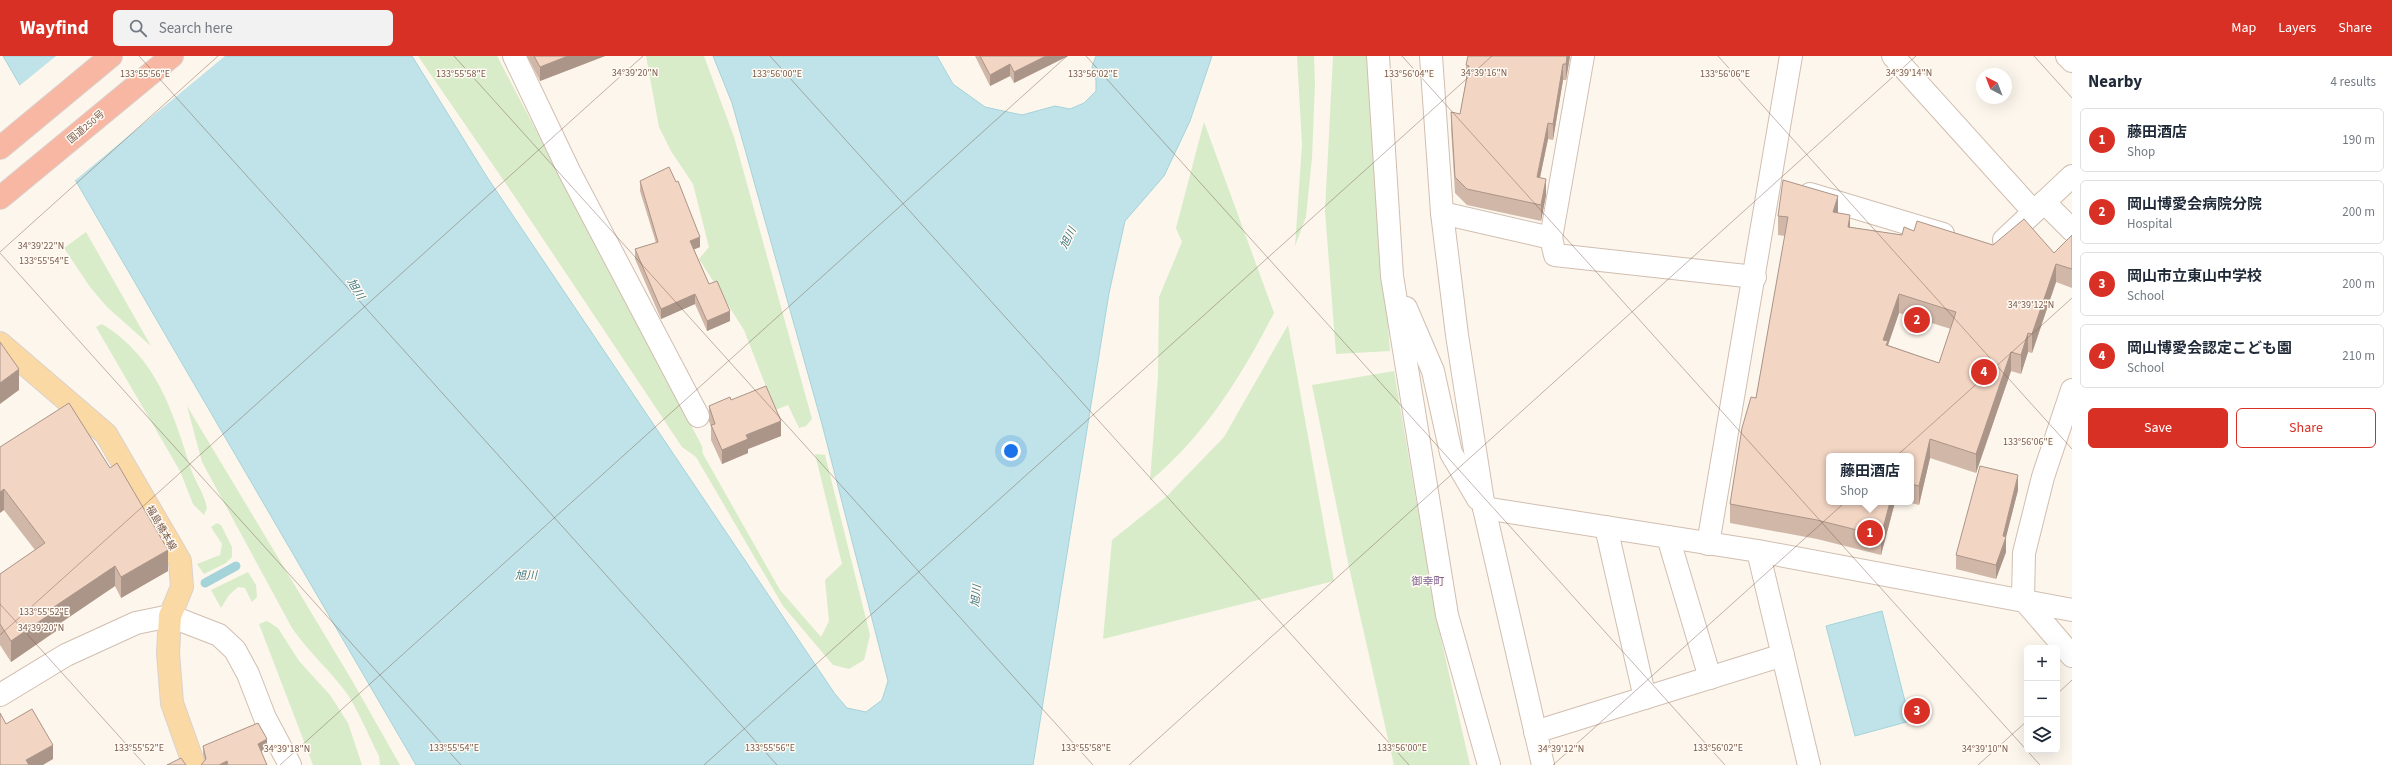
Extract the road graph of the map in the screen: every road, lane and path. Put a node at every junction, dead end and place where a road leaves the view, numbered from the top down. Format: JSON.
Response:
{"nodes":[{"id":1,"x":111,"y":56,"type":"edge"},
{"id":2,"x":172,"y":56,"type":"edge"},
{"id":3,"x":514,"y":56,"type":"edge"},
{"id":4,"x":1378,"y":56,"type":"edge"},
{"id":5,"x":1431,"y":56,"type":"edge"},
{"id":6,"x":1583,"y":56,"type":"edge"},
{"id":7,"x":1791,"y":56,"type":"edge"},
{"id":8,"x":1893,"y":56,"type":"edge"},
{"id":9,"x":2067,"y":56,"type":"edge"},
{"id":10,"x":2072,"y":61,"type":"edge"},
{"id":11,"x":0,"y":148,"type":"edge"},
{"id":12,"x":2072,"y":176,"type":"edge"},
{"id":13,"x":1770,"y":182,"type":"junction"},
{"id":14,"x":0,"y":198,"type":"edge"},
{"id":15,"x":2039,"y":207,"type":"junction"},
{"id":16,"x":1442,"y":213,"type":"junction"},
{"id":17,"x":2072,"y":230,"type":"edge"},
{"id":18,"x":1551,"y":238,"type":"junction"},
{"id":19,"x":1964,"y":240,"type":"edge"},
{"id":20,"x":1986,"y":247,"type":"edge"},
{"id":21,"x":1392,"y":276,"type":"junction"},
{"id":22,"x":1754,"y":277,"type":"junction"},
{"id":23,"x":0,"y":343,"type":"edge"},
{"id":24,"x":2072,"y":390,"type":"edge"},
{"id":25,"x":698,"y":416,"type":"dead end"},
{"id":26,"x":1484,"y":508,"type":"junction"},
{"id":27,"x":1606,"y":528,"type":"junction"},
{"id":28,"x":1668,"y":537,"type":"junction"},
{"id":29,"x":1708,"y":544,"type":"junction"},
{"id":30,"x":1758,"y":551,"type":"junction"},
{"id":31,"x":2022,"y":599,"type":"junction"},
{"id":32,"x":2072,"y":610,"type":"edge"},
{"id":33,"x":170,"y":616,"type":"junction"},
{"id":34,"x":1783,"y":655,"type":"junction"},
{"id":35,"x":2072,"y":656,"type":"edge"},
{"id":36,"x":1710,"y":678,"type":"junction"},
{"id":37,"x":0,"y":694,"type":"edge"},
{"id":38,"x":1645,"y":698,"type":"junction"},
{"id":39,"x":1535,"y":732,"type":"junction"},
{"id":40,"x":194,"y":765,"type":"edge"},
{"id":41,"x":290,"y":765,"type":"edge"},
{"id":42,"x":1490,"y":765,"type":"edge"},
{"id":43,"x":1543,"y":765,"type":"edge"},
{"id":44,"x":1809,"y":765,"type":"edge"}],
"edges":[{"from":1,"to":11,"type":"highway"},
{"from":2,"to":14,"type":"highway","name":"国道250号"},
{"from":3,"to":25,"type":"street"},
{"from":4,"to":21,"type":"street"},
{"from":5,"to":16,"type":"street"},
{"from":6,"to":18,"type":"street"},
{"from":7,"to":13,"type":"street"},
{"from":8,"to":15,"type":"street"},
{"from":9,"to":10,"type":"street"},
{"from":12,"to":15,"type":"street"},
{"from":13,"to":19,"type":"street"},
{"from":13,"to":22,"type":"street"},
{"from":15,"to":17,"type":"street"},
{"from":15,"to":20,"type":"street"},
{"from":16,"to":18,"type":"street"},
{"from":16,"to":26,"type":"street"},
{"from":18,"to":22,"type":"street"},
{"from":21,"to":26,"type":"street"},
{"from":21,"to":42,"type":"street"},
{"from":22,"to":29,"type":"street"},
{"from":23,"to":33,"type":"main road","name":"福島橋本線"},
{"from":24,"to":31,"type":"street"},
{"from":26,"to":27,"type":"street"},
{"from":26,"to":39,"type":"street"},
{"from":27,"to":28,"type":"street"},
{"from":27,"to":38,"type":"street"},
{"from":28,"to":29,"type":"street"},
{"from":28,"to":36,"type":"street"},
{"from":29,"to":30,"type":"street"},
{"from":30,"to":31,"type":"street"},
{"from":30,"to":34,"type":"street"},
{"from":31,"to":32,"type":"street"},
{"from":31,"to":35,"type":"street"},
{"from":33,"to":37,"type":"street"},
{"from":33,"to":40,"type":"main road","name":"福島橋本線"},
{"from":33,"to":41,"type":"street"},
{"from":34,"to":36,"type":"street"},
{"from":34,"to":44,"type":"street"},
{"from":36,"to":38,"type":"street"},
{"from":38,"to":39,"type":"street"},
{"from":39,"to":43,"type":"street"}]}
